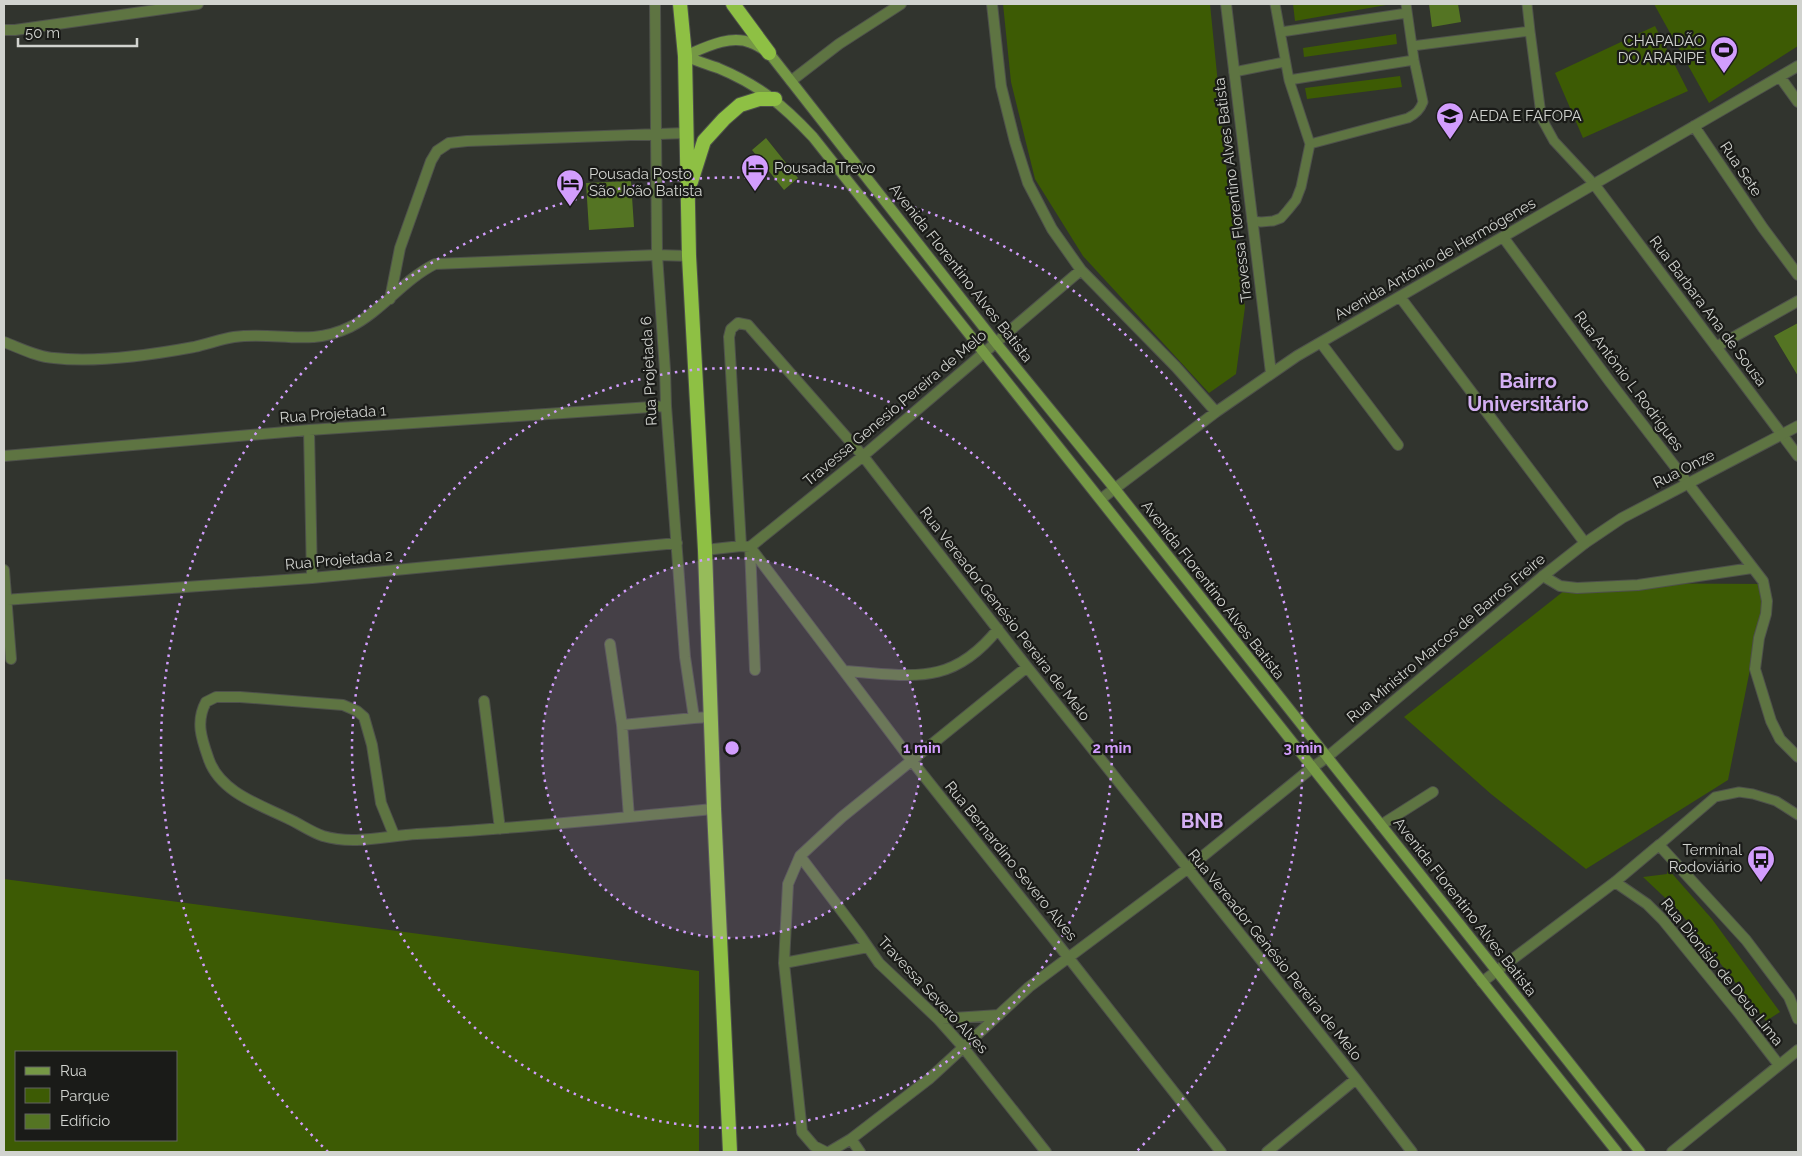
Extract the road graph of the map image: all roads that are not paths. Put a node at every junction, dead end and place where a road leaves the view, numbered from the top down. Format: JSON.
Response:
{"nodes":[{"id":1,"x":198,"y":4,"type":"edge"},
{"id":2,"x":655,"y":4,"type":"edge"},
{"id":3,"x":680,"y":4,"type":"edge"},
{"id":4,"x":733,"y":4,"type":"edge"},
{"id":5,"x":901,"y":4,"type":"edge"},
{"id":6,"x":992,"y":4,"type":"edge"},
{"id":7,"x":1226,"y":4,"type":"edge"},
{"id":8,"x":1275,"y":4,"type":"edge"},
{"id":9,"x":1527,"y":4,"type":"edge"},
{"id":10,"x":1407,"y":8,"type":"edge"},
{"id":11,"x":4,"y":30,"type":"edge"},
{"id":12,"x":1530,"y":31,"type":"junction"},
{"id":13,"x":1280,"y":32,"type":"junction"},
{"id":14,"x":1412,"y":46,"type":"junction"},
{"id":15,"x":769,"y":53,"type":"junction"},
{"id":16,"x":685,"y":56,"type":"junction"},
{"id":17,"x":1414,"y":60,"type":"junction"},
{"id":18,"x":1284,"y":62,"type":"junction"},
{"id":19,"x":1798,"y":66,"type":"edge"},
{"id":20,"x":1234,"y":72,"type":"junction"},
{"id":21,"x":1780,"y":77,"type":"junction"},
{"id":22,"x":1289,"y":80,"type":"junction"},
{"id":23,"x":791,"y":81,"type":"junction"},
{"id":24,"x":775,"y":99,"type":"junction"},
{"id":25,"x":1798,"y":102,"type":"edge"},
{"id":26,"x":1694,"y":126,"type":"junction"},
{"id":27,"x":827,"y":127,"type":"junction"},
{"id":28,"x":657,"y":133,"type":"junction"},
{"id":29,"x":686,"y":133,"type":"junction"},
{"id":30,"x":813,"y":137,"type":"junction"},
{"id":31,"x":1310,"y":144,"type":"junction"},
{"id":32,"x":1594,"y":184,"type":"junction"},
{"id":33,"x":688,"y":192,"type":"junction"},
{"id":34,"x":1252,"y":220,"type":"junction"},
{"id":35,"x":1503,"y":238,"type":"junction"},
{"id":36,"x":657,"y":255,"type":"junction"},
{"id":37,"x":689,"y":256,"type":"junction"},
{"id":38,"x":1081,"y":270,"type":"junction"},
{"id":39,"x":1798,"y":275,"type":"edge"},
{"id":40,"x":1400,"y":297,"type":"junction"},
{"id":41,"x":390,"y":299,"type":"junction"},
{"id":42,"x":1798,"y":302,"type":"edge"},
{"id":43,"x":4,"y":342,"type":"edge"},
{"id":44,"x":996,"y":343,"type":"junction"},
{"id":45,"x":1321,"y":343,"type":"junction"},
{"id":46,"x":1716,"y":347,"type":"junction"},
{"id":47,"x":985,"y":352,"type":"junction"},
{"id":48,"x":1271,"y":374,"type":"junction"},
{"id":49,"x":666,"y":406,"type":"junction"},
{"id":50,"x":1216,"y":412,"type":"junction"},
{"id":51,"x":1798,"y":426,"type":"edge"},
{"id":52,"x":309,"y":430,"type":"junction"},
{"id":53,"x":1782,"y":435,"type":"junction"},
{"id":54,"x":1398,"y":445,"type":"dead end"},
{"id":55,"x":4,"y":456,"type":"edge"},
{"id":56,"x":864,"y":456,"type":"junction"},
{"id":57,"x":1798,"y":456,"type":"edge"},
{"id":58,"x":1688,"y":485,"type":"junction"},
{"id":59,"x":1115,"y":489,"type":"junction"},
{"id":60,"x":1101,"y":499,"type":"junction"},
{"id":61,"x":677,"y":543,"type":"junction"},
{"id":62,"x":1585,"y":543,"type":"junction"},
{"id":63,"x":746,"y":546,"type":"junction"},
{"id":64,"x":706,"y":550,"type":"junction"},
{"id":65,"x":1752,"y":568,"type":"junction"},
{"id":66,"x":4,"y":570,"type":"edge"},
{"id":67,"x":1543,"y":576,"type":"junction"},
{"id":68,"x":312,"y":578,"type":"junction"},
{"id":69,"x":5,"y":600,"type":"edge"},
{"id":70,"x":998,"y":629,"type":"junction"},
{"id":71,"x":610,"y":644,"type":"dead end"},
{"id":72,"x":11,"y":659,"type":"dead end"},
{"id":73,"x":1027,"y":667,"type":"junction"},
{"id":74,"x":756,"y":670,"type":"dead end"},
{"id":75,"x":844,"y":671,"type":"junction"},
{"id":76,"x":484,"y":702,"type":"dead end"},
{"id":77,"x":712,"y":717,"type":"junction"},
{"id":78,"x":694,"y":718,"type":"junction"},
{"id":79,"x":622,"y":725,"type":"junction"},
{"id":80,"x":1798,"y":757,"type":"edge"},
{"id":81,"x":1326,"y":758,"type":"junction"},
{"id":82,"x":912,"y":761,"type":"junction"},
{"id":83,"x":1313,"y":767,"type":"junction"},
{"id":84,"x":1433,"y":792,"type":"dead end"},
{"id":85,"x":714,"y":809,"type":"junction"},
{"id":86,"x":1798,"y":815,"type":"edge"},
{"id":87,"x":630,"y":817,"type":"junction"},
{"id":88,"x":1381,"y":825,"type":"junction"},
{"id":89,"x":500,"y":829,"type":"junction"},
{"id":90,"x":394,"y":835,"type":"junction"},
{"id":91,"x":1659,"y":845,"type":"junction"},
{"id":92,"x":800,"y":856,"type":"junction"},
{"id":93,"x":1188,"y":869,"type":"junction"},
{"id":94,"x":1614,"y":882,"type":"junction"},
{"id":95,"x":868,"y":947,"type":"junction"},
{"id":96,"x":1068,"y":957,"type":"junction"},
{"id":97,"x":784,"y":963,"type":"junction"},
{"id":98,"x":1496,"y":971,"type":"junction"},
{"id":99,"x":1482,"y":982,"type":"junction"},
{"id":100,"x":999,"y":1015,"type":"junction"},
{"id":101,"x":938,"y":1019,"type":"junction"},
{"id":102,"x":1798,"y":1019,"type":"edge"},
{"id":103,"x":963,"y":1047,"type":"junction"},
{"id":104,"x":1797,"y":1053,"type":"edge"},
{"id":105,"x":1779,"y":1065,"type":"junction"},
{"id":106,"x":1356,"y":1079,"type":"junction"},
{"id":107,"x":851,"y":1139,"type":"junction"},
{"id":108,"x":730,"y":1152,"type":"edge"},
{"id":109,"x":827,"y":1152,"type":"edge"},
{"id":110,"x":860,"y":1152,"type":"edge"},
{"id":111,"x":1046,"y":1152,"type":"edge"},
{"id":112,"x":1221,"y":1152,"type":"edge"},
{"id":113,"x":1267,"y":1152,"type":"edge"},
{"id":114,"x":1412,"y":1152,"type":"edge"},
{"id":115,"x":1618,"y":1152,"type":"edge"},
{"id":116,"x":1640,"y":1152,"type":"edge"},
{"id":117,"x":1672,"y":1152,"type":"edge"}],
"edges":[{"from":1,"to":11,"type":"street"},
{"from":2,"to":28,"type":"street","name":"Rua Projetada 6"},
{"from":3,"to":16,"type":"highway"},
{"from":4,"to":15,"type":"highway"},
{"from":5,"to":23,"type":"street"},
{"from":6,"to":38,"type":"street"},
{"from":7,"to":20,"type":"street","name":"Travessa Florentino Alves Batista"},
{"from":8,"to":13,"type":"lane"},
{"from":9,"to":12,"type":"lane"},
{"from":10,"to":13,"type":"lane"},
{"from":10,"to":14,"type":"lane"},
{"from":12,"to":14,"type":"lane"},
{"from":12,"to":32,"type":"lane"},
{"from":13,"to":18,"type":"lane"},
{"from":14,"to":17,"type":"lane"},
{"from":15,"to":16,"type":"main road","name":"Avenida Florentino Alves Batista"},
{"from":15,"to":23,"type":"main road","name":"Avenida Florentino Alves Batista"},
{"from":16,"to":24,"type":"main road","name":"Avenida Florentino Alves Batista"},
{"from":16,"to":29,"type":"highway"},
{"from":17,"to":22,"type":"lane"},
{"from":17,"to":31,"type":"lane"},
{"from":18,"to":20,"type":"lane"},
{"from":18,"to":22,"type":"lane"},
{"from":19,"to":21,"type":"street","name":"Avenida Antônio de Hermógenes"},
{"from":20,"to":34,"type":"street","name":"Travessa Florentino Alves Batista"},
{"from":21,"to":25,"type":"street"},
{"from":21,"to":26,"type":"street","name":"Avenida Antônio de Hermógenes"},
{"from":22,"to":31,"type":"lane"},
{"from":23,"to":27,"type":"main road","name":"Avenida Florentino Alves Batista"},
{"from":24,"to":30,"type":"main road","name":"Avenida Florentino Alves Batista"},
{"from":24,"to":33,"type":"highway"},
{"from":26,"to":32,"type":"street","name":"Avenida Antônio de Hermógenes"},
{"from":26,"to":39,"type":"street","name":"Rua Sete"},
{"from":27,"to":30,"type":"main road"},
{"from":27,"to":44,"type":"main road","name":"Avenida Florentino Alves Batista"},
{"from":28,"to":29,"type":"street"},
{"from":28,"to":36,"type":"street","name":"Rua Projetada 6"},
{"from":28,"to":41,"type":"street"},
{"from":29,"to":33,"type":"highway"},
{"from":30,"to":47,"type":"main road","name":"Avenida Florentino Alves Batista"},
{"from":31,"to":34,"type":"lane"},
{"from":32,"to":35,"type":"street","name":"Avenida Antônio de Hermógenes"},
{"from":32,"to":46,"type":"street","name":"Rua Barbara Ana de Sousa"},
{"from":33,"to":37,"type":"highway"},
{"from":34,"to":48,"type":"street","name":"Travessa Florentino Alves Batista"},
{"from":35,"to":40,"type":"street","name":"Avenida Antônio de Hermógenes"},
{"from":35,"to":58,"type":"street","name":"Rua Antônio L Rodrigues"},
{"from":36,"to":37,"type":"street"},
{"from":36,"to":41,"type":"street"},
{"from":36,"to":49,"type":"street","name":"Rua Projetada 6"},
{"from":37,"to":64,"type":"highway"},
{"from":38,"to":44,"type":"street","name":"Travessa Genesio Pereira de Melo"},
{"from":38,"to":50,"type":"street"},
{"from":40,"to":45,"type":"street","name":"Avenida Antônio de Hermógenes"},
{"from":40,"to":62,"type":"street"},
{"from":41,"to":43,"type":"street"},
{"from":42,"to":46,"type":"street"},
{"from":44,"to":47,"type":"street","name":"Travessa Genesio Pereira de Melo"},
{"from":44,"to":59,"type":"main road","name":"Avenida Florentino Alves Batista"},
{"from":45,"to":48,"type":"street","name":"Avenida Antônio de Hermógenes"},
{"from":45,"to":54,"type":"street"},
{"from":46,"to":53,"type":"street","name":"Rua Barbara Ana de Sousa"},
{"from":47,"to":56,"type":"street","name":"Travessa Genesio Pereira de Melo"},
{"from":47,"to":60,"type":"main road","name":"Avenida Florentino Alves Batista"},
{"from":48,"to":50,"type":"street","name":"Avenida Antônio de Hermógenes"},
{"from":49,"to":52,"type":"street","name":"Rua Projetada 1"},
{"from":49,"to":61,"type":"street","name":"Rua Projetada 6"},
{"from":50,"to":59,"type":"street","name":"Avenida Antônio de Hermógenes"},
{"from":51,"to":53,"type":"street","name":"Rua Onze"},
{"from":52,"to":55,"type":"street","name":"Rua Projetada 1"},
{"from":52,"to":68,"type":"street"},
{"from":53,"to":57,"type":"street","name":"Rua Barbara Ana de Sousa"},
{"from":53,"to":58,"type":"street","name":"Rua Onze"},
{"from":56,"to":63,"type":"street","name":"Travessa Genesio Pereira de Melo"},
{"from":56,"to":63,"type":"street","name":"Rua Vereador Genésio Pereira de Melo"},
{"from":56,"to":70,"type":"street","name":"Rua Vereador Genésio Pereira de Melo"},
{"from":58,"to":62,"type":"street","name":"Rua Onze"},
{"from":58,"to":65,"type":"street","name":"Rua Antônio L Rodrigues"},
{"from":59,"to":60,"type":"street","name":"Avenida Antônio de Hermógenes"},
{"from":59,"to":81,"type":"main road","name":"Avenida Florentino Alves Batista"},
{"from":60,"to":83,"type":"main road","name":"Avenida Florentino Alves Batista"},
{"from":61,"to":68,"type":"street","name":"Rua Projetada 2"},
{"from":61,"to":78,"type":"street","name":"Rua Projetada 6"},
{"from":62,"to":67,"type":"street","name":"Rua Ministro Marcos de Barros Freire"},
{"from":63,"to":64,"type":"street"},
{"from":63,"to":74,"type":"street"},
{"from":63,"to":75,"type":"street","name":"Rua Bernardino Severo Alves"},
{"from":64,"to":77,"type":"highway"},
{"from":65,"to":67,"type":"street"},
{"from":65,"to":80,"type":"street","name":"Rua Antônio L Rodrigues"},
{"from":66,"to":69,"type":"street"},
{"from":67,"to":81,"type":"street","name":"Rua Ministro Marcos de Barros Freire"},
{"from":68,"to":69,"type":"street","name":"Rua Projetada 2"},
{"from":69,"to":72,"type":"street"},
{"from":70,"to":73,"type":"street","name":"Rua Vereador Genésio Pereira de Melo"},
{"from":70,"to":75,"type":"street"},
{"from":71,"to":79,"type":"street"},
{"from":73,"to":82,"type":"street"},
{"from":73,"to":93,"type":"street","name":"Rua Vereador Genésio Pereira de Melo"},
{"from":75,"to":82,"type":"street","name":"Rua Bernardino Severo Alves"},
{"from":76,"to":89,"type":"street"},
{"from":77,"to":78,"type":"street"},
{"from":77,"to":85,"type":"highway"},
{"from":78,"to":79,"type":"street"},
{"from":79,"to":87,"type":"street"},
{"from":81,"to":83,"type":"street","name":"Rua Ministro Marcos de Barros Freire"},
{"from":81,"to":88,"type":"main road","name":"Avenida Florentino Alves Batista"},
{"from":82,"to":92,"type":"street"},
{"from":82,"to":96,"type":"street","name":"Rua Bernardino Severo Alves"},
{"from":83,"to":93,"type":"street","name":"Rua Ministro Marcos de Barros Freire"},
{"from":83,"to":99,"type":"main road","name":"Avenida Florentino Alves Batista"},
{"from":84,"to":88,"type":"street"},
{"from":85,"to":87,"type":"street"},
{"from":85,"to":108,"type":"highway"},
{"from":86,"to":91,"type":"lane"},
{"from":87,"to":89,"type":"street"},
{"from":88,"to":98,"type":"main road","name":"Avenida Florentino Alves Batista"},
{"from":89,"to":90,"type":"street"},
{"from":90,"to":90,"type":"street"},
{"from":91,"to":94,"type":"street"},
{"from":91,"to":102,"type":"street"},
{"from":92,"to":95,"type":"street","name":"Travessa Severo Alves"},
{"from":92,"to":97,"type":"street"},
{"from":93,"to":96,"type":"street","name":"Rua Ministro Marcos de Barros Freire"},
{"from":93,"to":106,"type":"street","name":"Rua Vereador Genésio Pereira de Melo"},
{"from":94,"to":98,"type":"street"},
{"from":94,"to":105,"type":"street","name":"Rua Dionísio de Deus Lima"},
{"from":95,"to":97,"type":"street"},
{"from":95,"to":101,"type":"street","name":"Travessa Severo Alves"},
{"from":96,"to":100,"type":"street","name":"Rua Ministro Marcos de Barros Freire"},
{"from":96,"to":112,"type":"street","name":"Rua Bernardino Severo Alves"},
{"from":97,"to":109,"type":"street"},
{"from":98,"to":99,"type":"street"},
{"from":98,"to":116,"type":"main road","name":"Avenida Florentino Alves Batista"},
{"from":99,"to":115,"type":"main road","name":"Avenida Florentino Alves Batista"},
{"from":100,"to":101,"type":"street"},
{"from":100,"to":103,"type":"street","name":"Rua Ministro Marcos de Barros Freire"},
{"from":101,"to":103,"type":"street","name":"Travessa Severo Alves"},
{"from":103,"to":107,"type":"street","name":"Rua Ministro Marcos de Barros Freire"},
{"from":103,"to":111,"type":"street","name":"Travessa Severo Alves"},
{"from":104,"to":105,"type":"street"},
{"from":105,"to":117,"type":"street"},
{"from":106,"to":113,"type":"street"},
{"from":106,"to":114,"type":"street","name":"Rua Vereador Genésio Pereira de Melo"},
{"from":107,"to":109,"type":"street","name":"Rua Ministro Marcos de Barros Freire"},
{"from":107,"to":110,"type":"street"}]}
